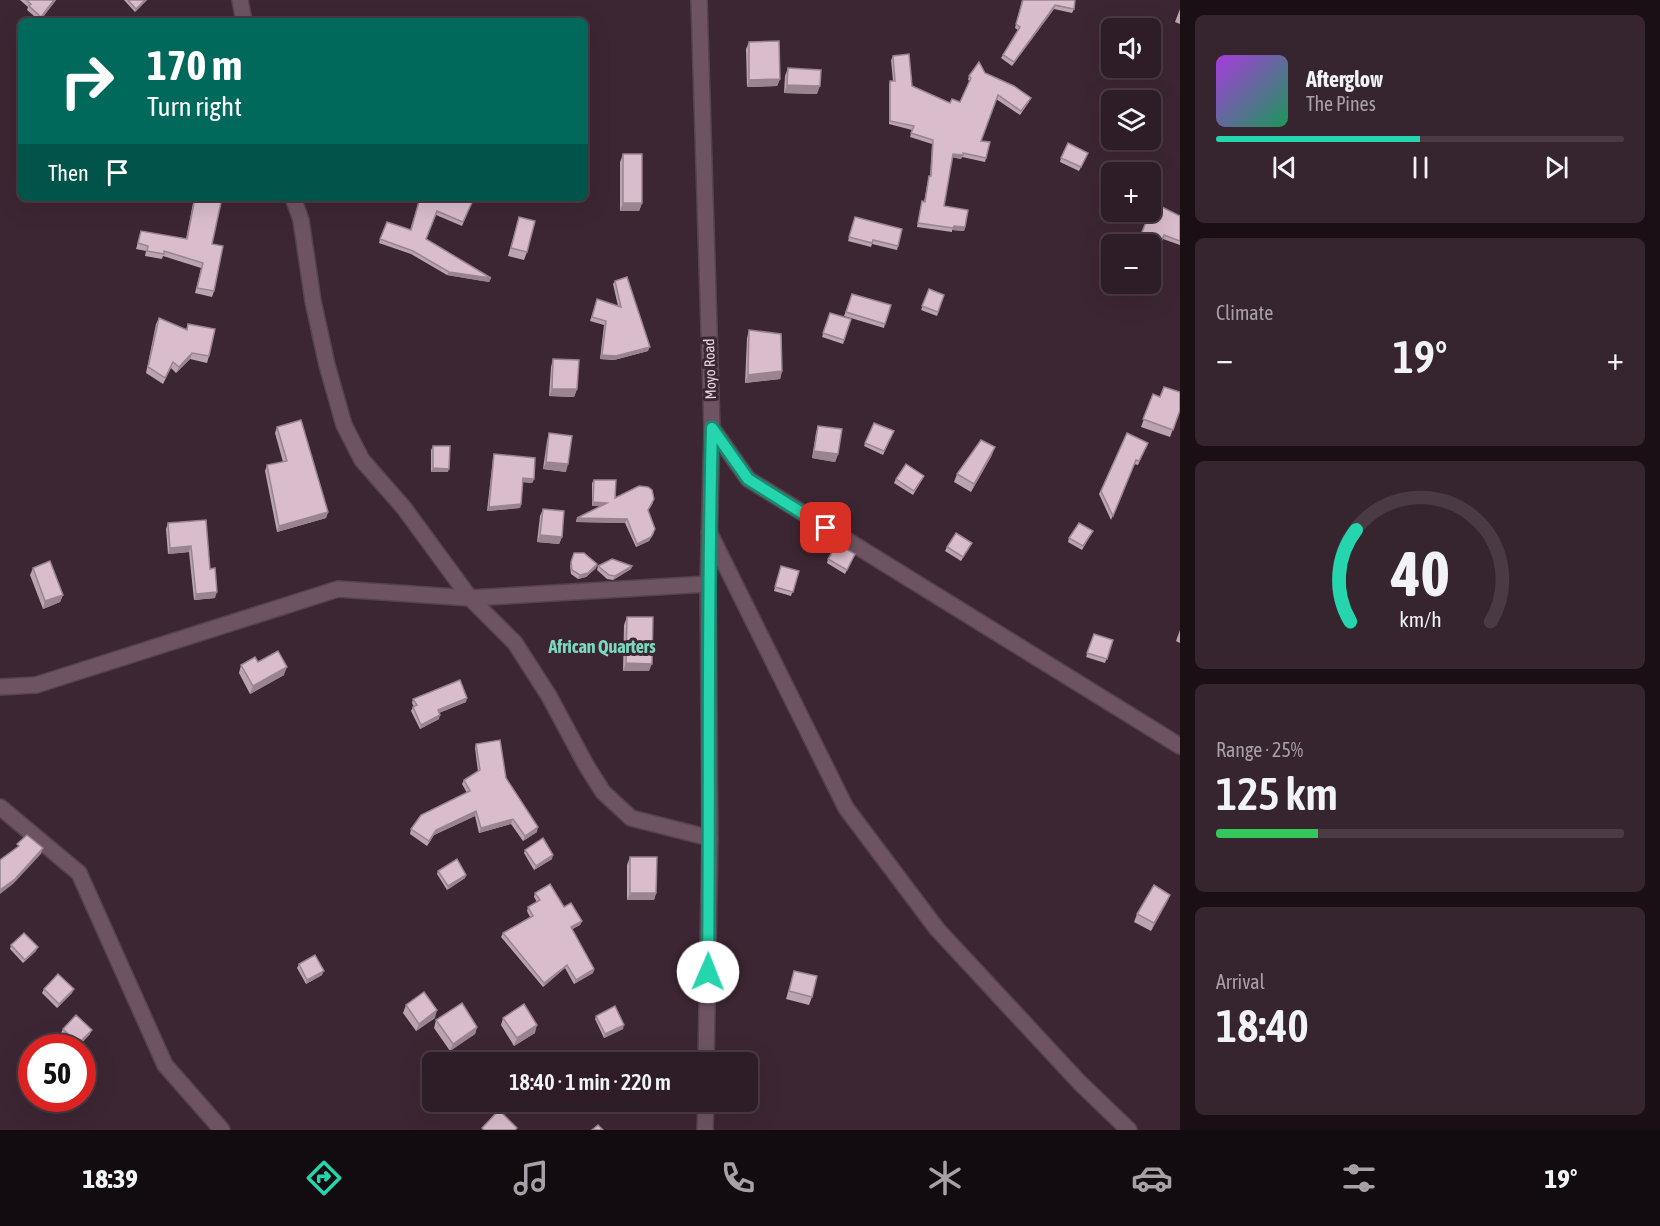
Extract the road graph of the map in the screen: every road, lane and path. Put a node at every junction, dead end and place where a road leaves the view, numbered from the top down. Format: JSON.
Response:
{"nodes":[{"id":1,"x":240,"y":0,"type":"edge"},
{"id":2,"x":699,"y":0,"type":"edge"},
{"id":3,"x":243,"y":18,"type":"edge"},
{"id":4,"x":294,"y":201,"type":"edge"},
{"id":5,"x":712,"y":428,"type":"junction"},
{"id":6,"x":709,"y":532,"type":"junction"},
{"id":7,"x":708,"y":584,"type":"junction"},
{"id":8,"x":470,"y":598,"type":"junction"},
{"id":9,"x":0,"y":687,"type":"edge"},
{"id":10,"x":1180,"y":746,"type":"edge"},
{"id":11,"x":0,"y":807,"type":"edge"},
{"id":12,"x":710,"y":838,"type":"junction"},
{"id":13,"x":706,"y":1052,"type":"edge"},
{"id":14,"x":706,"y":1112,"type":"edge"},
{"id":15,"x":222,"y":1130,"type":"edge"},
{"id":16,"x":705,"y":1130,"type":"edge"},
{"id":17,"x":1129,"y":1130,"type":"edge"}],
"edges":[{"from":1,"to":3,"type":"street"},
{"from":2,"to":5,"type":"street","name":"Moyo Road"},
{"from":4,"to":8,"type":"street"},
{"from":5,"to":6,"type":"street","name":"Moyo Road"},
{"from":5,"to":10,"type":"street"},
{"from":6,"to":7,"type":"street","name":"Moyo Road"},
{"from":6,"to":17,"type":"street"},
{"from":7,"to":8,"type":"street"},
{"from":7,"to":12,"type":"street","name":"Moyo Road"},
{"from":8,"to":9,"type":"street"},
{"from":8,"to":12,"type":"street"},
{"from":11,"to":15,"type":"street"},
{"from":12,"to":13,"type":"street","name":"Moyo Road"},
{"from":14,"to":16,"type":"street"}]}
